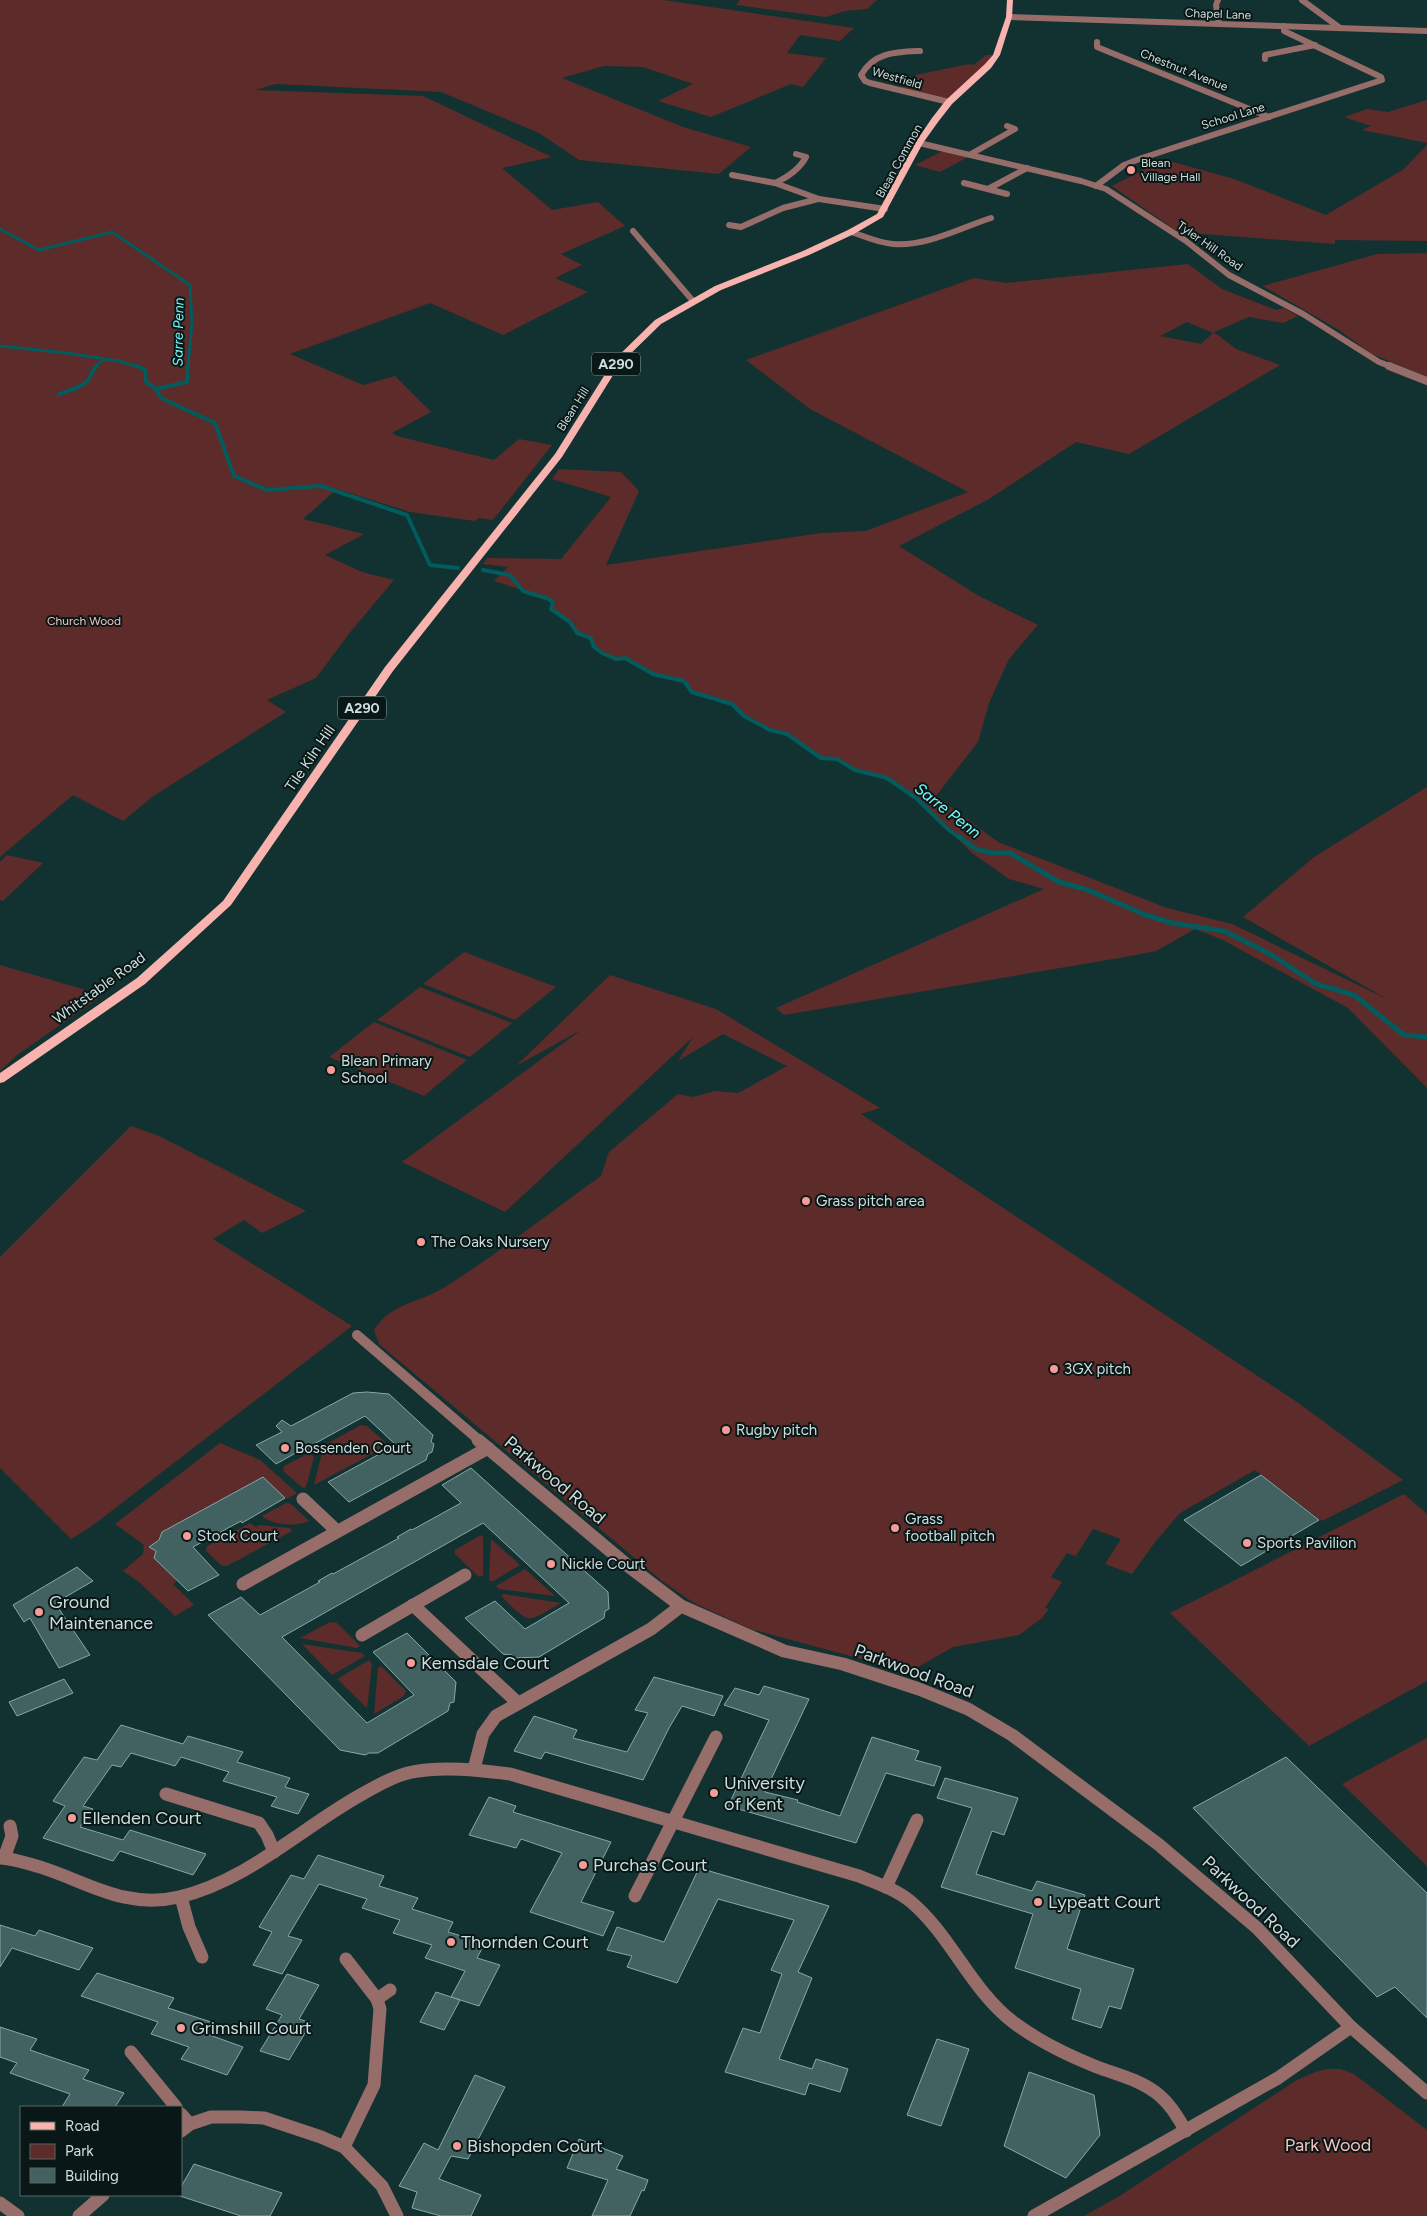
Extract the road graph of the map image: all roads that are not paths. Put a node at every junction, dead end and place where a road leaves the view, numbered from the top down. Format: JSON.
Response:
{"nodes":[{"id":1,"x":1010,"y":0,"type":"edge"},
{"id":2,"x":1218,"y":0,"type":"edge"},
{"id":3,"x":1302,"y":0,"type":"edge"},
{"id":4,"x":1009,"y":16,"type":"junction"},
{"id":5,"x":1219,"y":24,"type":"junction"},
{"id":6,"x":1284,"y":26,"type":"junction"},
{"id":7,"x":1340,"y":28,"type":"junction"},
{"id":8,"x":1427,"y":31,"type":"edge"},
{"id":9,"x":1097,"y":42,"type":"dead end"},
{"id":10,"x":1315,"y":45,"type":"junction"},
{"id":11,"x":920,"y":52,"type":"dead end"},
{"id":12,"x":1265,"y":59,"type":"dead end"},
{"id":13,"x":949,"y":102,"type":"junction"},
{"id":14,"x":1269,"y":116,"type":"junction"},
{"id":15,"x":1007,"y":126,"type":"dead end"},
{"id":16,"x":919,"y":143,"type":"junction"},
{"id":17,"x":796,"y":154,"type":"dead end"},
{"id":18,"x":971,"y":154,"type":"junction"},
{"id":19,"x":1027,"y":168,"type":"junction"},
{"id":20,"x":732,"y":175,"type":"dead end"},
{"id":21,"x":775,"y":183,"type":"junction"},
{"id":22,"x":964,"y":183,"type":"dead end"},
{"id":23,"x":1096,"y":186,"type":"junction"},
{"id":24,"x":988,"y":189,"type":"junction"},
{"id":25,"x":1007,"y":194,"type":"dead end"},
{"id":26,"x":819,"y":199,"type":"junction"},
{"id":27,"x":885,"y":209,"type":"junction"},
{"id":28,"x":990,"y":218,"type":"dead end"},
{"id":29,"x":729,"y":225,"type":"dead end"},
{"id":30,"x":633,"y":231,"type":"dead end"},
{"id":31,"x":851,"y":232,"type":"junction"},
{"id":32,"x":806,"y":254,"type":"joint"},
{"id":33,"x":693,"y":301,"type":"junction"},
{"id":34,"x":1427,"y":381,"type":"edge"},
{"id":35,"x":486,"y":544,"type":"joint"},
{"id":36,"x":212,"y":916,"type":"joint"},
{"id":37,"x":0,"y":1079,"type":"edge"},
{"id":38,"x":357,"y":1335,"type":"dead end"},
{"id":39,"x":488,"y":1448,"type":"junction"},
{"id":40,"x":303,"y":1499,"type":"dead end"},
{"id":41,"x":337,"y":1531,"type":"junction"},
{"id":42,"x":465,"y":1575,"type":"dead end"},
{"id":43,"x":243,"y":1584,"type":"dead end"},
{"id":44,"x":413,"y":1605,"type":"junction"},
{"id":45,"x":681,"y":1606,"type":"junction"},
{"id":46,"x":362,"y":1635,"type":"dead end"},
{"id":47,"x":518,"y":1703,"type":"junction"},
{"id":48,"x":716,"y":1737,"type":"dead end"},
{"id":49,"x":474,"y":1769,"type":"junction"},
{"id":50,"x":166,"y":1794,"type":"dead end"},
{"id":51,"x":917,"y":1820,"type":"dead end"},
{"id":52,"x":672,"y":1823,"type":"junction"},
{"id":53,"x":10,"y":1826,"type":"dead end"},
{"id":54,"x":274,"y":1852,"type":"junction"},
{"id":55,"x":2,"y":1858,"type":"edge"},
{"id":56,"x":886,"y":1887,"type":"junction"},
{"id":57,"x":635,"y":1896,"type":"dead end"},
{"id":58,"x":181,"y":1897,"type":"junction"},
{"id":59,"x":202,"y":1957,"type":"dead end"},
{"id":60,"x":346,"y":1959,"type":"dead end"},
{"id":61,"x":390,"y":1990,"type":"dead end"},
{"id":62,"x":378,"y":1999,"type":"junction"},
{"id":63,"x":1351,"y":2027,"type":"junction"},
{"id":64,"x":131,"y":2052,"type":"dead end"},
{"id":65,"x":1427,"y":2094,"type":"edge"},
{"id":66,"x":175,"y":2106,"type":"edge"},
{"id":67,"x":184,"y":2123,"type":"edge"},
{"id":68,"x":1186,"y":2131,"type":"junction"},
{"id":69,"x":344,"y":2147,"type":"junction"},
{"id":70,"x":102,"y":2196,"type":"edge"},
{"id":71,"x":0,"y":2203,"type":"edge"},
{"id":72,"x":18,"y":2216,"type":"edge"},
{"id":73,"x":79,"y":2216,"type":"edge"},
{"id":74,"x":397,"y":2216,"type":"edge"},
{"id":75,"x":1034,"y":2216,"type":"edge"}],
"edges":[{"from":1,"to":4,"type":"main road","name":"Blean Common","number":"A290"},
{"from":2,"to":5,"type":"street"},
{"from":3,"to":7,"type":"street"},
{"from":4,"to":5,"type":"street","name":"Chapel Lane"},
{"from":4,"to":13,"type":"main road","name":"Blean Common","number":"A290"},
{"from":5,"to":6,"type":"street","name":"Chapel Lane"},
{"from":6,"to":7,"type":"street","name":"Chapel Lane"},
{"from":6,"to":10,"type":"street"},
{"from":7,"to":8,"type":"street","name":"Chapel Lane"},
{"from":9,"to":14,"type":"street","name":"Chestnut Avenue"},
{"from":10,"to":12,"type":"street"},
{"from":10,"to":14,"type":"street","name":"School Lane"},
{"from":11,"to":13,"type":"street","name":"Westfield"},
{"from":13,"to":16,"type":"main road","name":"Blean Common","number":"A290"},
{"from":14,"to":23,"type":"street","name":"School Lane"},
{"from":15,"to":18,"type":"street"},
{"from":16,"to":18,"type":"street","name":"Tyler Hill Road"},
{"from":16,"to":27,"type":"main road","name":"Blean Common","number":"A290"},
{"from":17,"to":21,"type":"street"},
{"from":18,"to":19,"type":"street","name":"Tyler Hill Road"},
{"from":19,"to":23,"type":"street","name":"Tyler Hill Road"},
{"from":19,"to":24,"type":"street"},
{"from":20,"to":21,"type":"street"},
{"from":21,"to":26,"type":"street"},
{"from":22,"to":24,"type":"street"},
{"from":23,"to":34,"type":"street","name":"Tyler Hill Road"},
{"from":24,"to":25,"type":"street"},
{"from":26,"to":27,"type":"street"},
{"from":26,"to":29,"type":"street"},
{"from":27,"to":31,"type":"main road","name":"Blean Common","number":"A290"},
{"from":28,"to":31,"type":"street"},
{"from":30,"to":33,"type":"street"},
{"from":31,"to":32,"type":"main road","name":"Blean Common","number":"A290"},
{"from":32,"to":33,"type":"main road","name":"Blean Hill","number":"A290"},
{"from":33,"to":35,"type":"main road","name":"Blean Hill","number":"A290"},
{"from":35,"to":36,"type":"main road","name":"Tile Kiln Hill","number":"A290"},
{"from":36,"to":37,"type":"main road","name":"Whitstable Road","number":"A290"},
{"from":38,"to":39,"type":"street","name":"Parkwood Road"},
{"from":39,"to":41,"type":"street"},
{"from":39,"to":45,"type":"street","name":"Parkwood Road"},
{"from":40,"to":41,"type":"street"},
{"from":41,"to":43,"type":"street"},
{"from":42,"to":44,"type":"street"},
{"from":44,"to":46,"type":"street"},
{"from":44,"to":47,"type":"street"},
{"from":45,"to":47,"type":"street"},
{"from":45,"to":63,"type":"street","name":"Parkwood Road"},
{"from":47,"to":49,"type":"street"},
{"from":48,"to":52,"type":"street"},
{"from":49,"to":52,"type":"street"},
{"from":49,"to":54,"type":"street"},
{"from":50,"to":54,"type":"street"},
{"from":51,"to":56,"type":"street"},
{"from":52,"to":56,"type":"street"},
{"from":52,"to":57,"type":"street"},
{"from":53,"to":55,"type":"street"},
{"from":54,"to":58,"type":"street"},
{"from":55,"to":58,"type":"street"},
{"from":56,"to":68,"type":"street"},
{"from":58,"to":59,"type":"street"},
{"from":60,"to":62,"type":"street"},
{"from":61,"to":62,"type":"street"},
{"from":62,"to":69,"type":"street"},
{"from":63,"to":65,"type":"street","name":"Parkwood Road"},
{"from":63,"to":68,"type":"street"},
{"from":64,"to":66,"type":"street"},
{"from":67,"to":69,"type":"street"},
{"from":68,"to":75,"type":"street"},
{"from":69,"to":74,"type":"street"},
{"from":70,"to":73,"type":"street"},
{"from":71,"to":72,"type":"street"}]}
